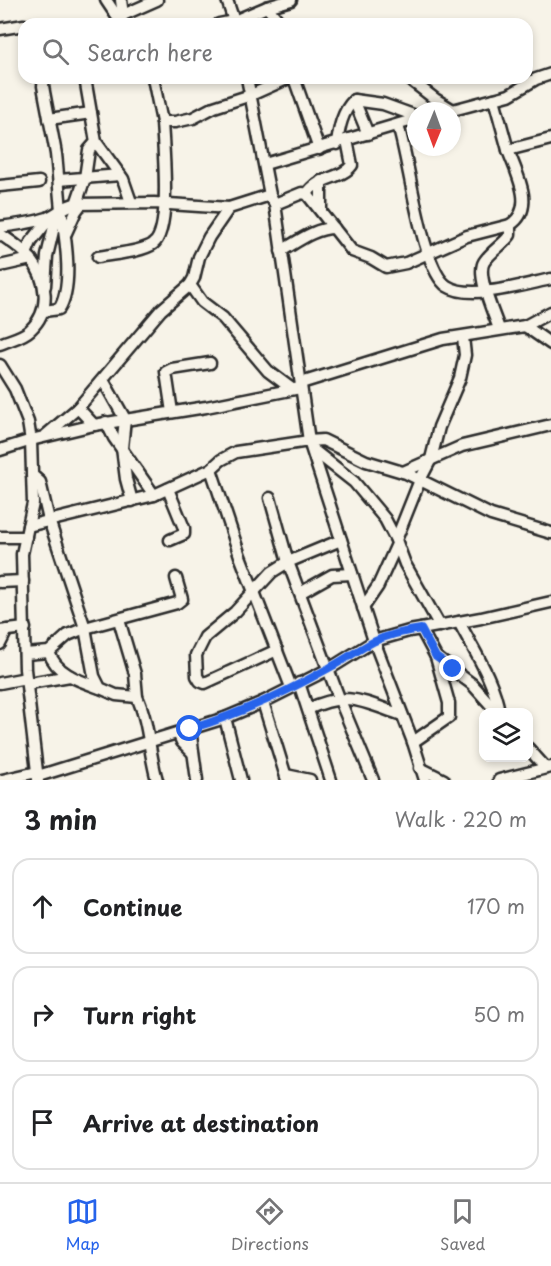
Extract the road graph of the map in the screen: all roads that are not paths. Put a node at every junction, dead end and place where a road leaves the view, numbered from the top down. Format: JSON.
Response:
{"nodes":[{"id":1,"x":106,"y":0,"type":"edge"},
{"id":2,"x":121,"y":0,"type":"edge"},
{"id":3,"x":157,"y":0,"type":"edge"},
{"id":4,"x":227,"y":0,"type":"edge"},
{"id":5,"x":291,"y":0,"type":"edge"},
{"id":6,"x":267,"y":7,"type":"junction"},
{"id":7,"x":120,"y":18,"type":"edge"},
{"id":8,"x":122,"y":18,"type":"edge"},
{"id":9,"x":126,"y":18,"type":"edge"},
{"id":10,"x":234,"y":18,"type":"edge"},
{"id":11,"x":244,"y":18,"type":"edge"},
{"id":12,"x":276,"y":18,"type":"edge"},
{"id":13,"x":18,"y":26,"type":"edge"},
{"id":14,"x":0,"y":29,"type":"edge"},
{"id":15,"x":551,"y":75,"type":"edge"},
{"id":16,"x":533,"y":81,"type":"edge"},
{"id":17,"x":43,"y":84,"type":"edge"},
{"id":18,"x":86,"y":84,"type":"edge"},
{"id":19,"x":154,"y":84,"type":"edge"},
{"id":20,"x":249,"y":84,"type":"edge"},
{"id":21,"x":277,"y":84,"type":"edge"},
{"id":22,"x":293,"y":84,"type":"edge"},
{"id":23,"x":416,"y":84,"type":"edge"},
{"id":24,"x":528,"y":84,"type":"edge"},
{"id":25,"x":251,"y":95,"type":"junction"},
{"id":26,"x":494,"y":99,"type":"junction"},
{"id":27,"x":354,"y":100,"type":"junction"},
{"id":28,"x":439,"y":102,"type":"edge"},
{"id":29,"x":461,"y":107,"type":"edge"},
{"id":30,"x":91,"y":113,"type":"junction"},
{"id":31,"x":407,"y":114,"type":"edge"},
{"id":32,"x":49,"y":119,"type":"junction"},
{"id":33,"x":162,"y":122,"type":"junction"},
{"id":34,"x":407,"y":122,"type":"edge"},
{"id":35,"x":398,"y":126,"type":"junction"},
{"id":36,"x":368,"y":134,"type":"junction"},
{"id":37,"x":551,"y":139,"type":"edge"},
{"id":38,"x":96,"y":142,"type":"junction"},
{"id":39,"x":342,"y":142,"type":"junction"},
{"id":40,"x":319,"y":149,"type":"junction"},
{"id":41,"x":508,"y":150,"type":"junction"},
{"id":42,"x":264,"y":164,"type":"junction"},
{"id":43,"x":120,"y":175,"type":"junction"},
{"id":44,"x":85,"y":178,"type":"junction"},
{"id":45,"x":58,"y":180,"type":"junction"},
{"id":46,"x":321,"y":181,"type":"junction"},
{"id":47,"x":39,"y":182,"type":"dead end"},
{"id":48,"x":0,"y":186,"type":"edge"},
{"id":49,"x":307,"y":194,"type":"junction"},
{"id":50,"x":272,"y":199,"type":"junction"},
{"id":51,"x":131,"y":202,"type":"junction"},
{"id":52,"x":79,"y":203,"type":"junction"},
{"id":53,"x":166,"y":204,"type":"junction"},
{"id":54,"x":229,"y":208,"type":"junction"},
{"id":55,"x":321,"y":212,"type":"junction"},
{"id":56,"x":56,"y":214,"type":"junction"},
{"id":57,"x":510,"y":225,"type":"junction"},
{"id":58,"x":0,"y":227,"type":"edge"},
{"id":59,"x":334,"y":228,"type":"junction"},
{"id":60,"x":66,"y":233,"type":"junction"},
{"id":61,"x":0,"y":234,"type":"edge"},
{"id":62,"x":281,"y":251,"type":"junction"},
{"id":63,"x":429,"y":253,"type":"junction"},
{"id":64,"x":28,"y":256,"type":"junction"},
{"id":65,"x":98,"y":256,"type":"dead end"},
{"id":66,"x":0,"y":266,"type":"edge"},
{"id":67,"x":551,"y":279,"type":"edge"},
{"id":68,"x":190,"y":285,"type":"junction"},
{"id":69,"x":45,"y":287,"type":"junction"},
{"id":70,"x":485,"y":291,"type":"junction"},
{"id":71,"x":44,"y":311,"type":"junction"},
{"id":72,"x":551,"y":312,"type":"edge"},
{"id":73,"x":525,"y":326,"type":"junction"},
{"id":74,"x":499,"y":329,"type":"junction"},
{"id":75,"x":463,"y":337,"type":"junction"},
{"id":76,"x":0,"y":344,"type":"edge"},
{"id":77,"x":551,"y":344,"type":"edge"},
{"id":78,"x":210,"y":363,"type":"dead end"},
{"id":79,"x":0,"y":365,"type":"edge"},
{"id":80,"x":103,"y":380,"type":"junction"},
{"id":81,"x":298,"y":387,"type":"junction"},
{"id":82,"x":78,"y":408,"type":"junction"},
{"id":83,"x":172,"y":412,"type":"junction"},
{"id":84,"x":125,"y":418,"type":"junction"},
{"id":85,"x":106,"y":422,"type":"junction"},
{"id":86,"x":94,"y":425,"type":"junction"},
{"id":87,"x":551,"y":425,"type":"edge"},
{"id":88,"x":44,"y":436,"type":"junction"},
{"id":89,"x":31,"y":441,"type":"junction"},
{"id":90,"x":310,"y":445,"type":"junction"},
{"id":91,"x":122,"y":448,"type":"junction"},
{"id":92,"x":0,"y":450,"type":"edge"},
{"id":93,"x":431,"y":459,"type":"junction"},
{"id":94,"x":211,"y":469,"type":"junction"},
{"id":95,"x":403,"y":472,"type":"junction"},
{"id":96,"x":32,"y":475,"type":"junction"},
{"id":97,"x":420,"y":480,"type":"junction"},
{"id":98,"x":168,"y":489,"type":"junction"},
{"id":99,"x":154,"y":495,"type":"junction"},
{"id":100,"x":270,"y":498,"type":"dead end"},
{"id":101,"x":132,"y":501,"type":"junction"},
{"id":102,"x":49,"y":520,"type":"junction"},
{"id":103,"x":28,"y":526,"type":"junction"},
{"id":104,"x":551,"y":533,"type":"edge"},
{"id":105,"x":0,"y":537,"type":"edge"},
{"id":106,"x":26,"y":537,"type":"junction"},
{"id":107,"x":170,"y":540,"type":"dead end"},
{"id":108,"x":341,"y":540,"type":"junction"},
{"id":109,"x":397,"y":542,"type":"junction"},
{"id":110,"x":288,"y":562,"type":"junction"},
{"id":111,"x":352,"y":574,"type":"junction"},
{"id":112,"x":176,"y":578,"type":"dead end"},
{"id":113,"x":23,"y":581,"type":"junction"},
{"id":114,"x":0,"y":582,"type":"edge"},
{"id":115,"x":254,"y":592,"type":"junction"},
{"id":116,"x":300,"y":593,"type":"junction"},
{"id":117,"x":551,"y":602,"type":"edge"},
{"id":118,"x":363,"y":608,"type":"junction"},
{"id":119,"x":119,"y":620,"type":"junction"},
{"id":120,"x":459,"y":622,"type":"junction"},
{"id":121,"x":440,"y":626,"type":"junction"},
{"id":122,"x":25,"y":628,"type":"junction"},
{"id":123,"x":85,"y":628,"type":"junction"},
{"id":124,"x":421,"y":629,"type":"junction"},
{"id":125,"x":4,"y":630,"type":"edge"},
{"id":126,"x":374,"y":641,"type":"junction"},
{"id":127,"x":0,"y":644,"type":"edge"},
{"id":128,"x":277,"y":650,"type":"junction"},
{"id":129,"x":49,"y":652,"type":"junction"},
{"id":130,"x":26,"y":654,"type":"junction"},
{"id":131,"x":436,"y":657,"type":"junction"},
{"id":132,"x":329,"y":669,"type":"junction"},
{"id":133,"x":453,"y":669,"type":"junction"},
{"id":134,"x":70,"y":676,"type":"junction"},
{"id":135,"x":26,"y":682,"type":"junction"},
{"id":136,"x":0,"y":683,"type":"edge"},
{"id":137,"x":295,"y":685,"type":"junction"},
{"id":138,"x":445,"y":687,"type":"junction"},
{"id":139,"x":100,"y":688,"type":"junction"},
{"id":140,"x":137,"y":697,"type":"junction"},
{"id":141,"x":339,"y":698,"type":"junction"},
{"id":142,"x":263,"y":702,"type":"junction"},
{"id":143,"x":494,"y":708,"type":"edge"},
{"id":144,"x":498,"y":708,"type":"edge"},
{"id":145,"x":308,"y":709,"type":"junction"},
{"id":146,"x":402,"y":715,"type":"junction"},
{"id":147,"x":225,"y":718,"type":"junction"},
{"id":148,"x":190,"y":729,"type":"junction"},
{"id":149,"x":178,"y":733,"type":"junction"},
{"id":150,"x":413,"y":742,"type":"junction"},
{"id":151,"x":148,"y":743,"type":"junction"},
{"id":152,"x":193,"y":753,"type":"junction"},
{"id":153,"x":533,"y":753,"type":"edge"},
{"id":154,"x":548,"y":767,"type":"edge"},
{"id":155,"x":420,"y":768,"type":"junction"},
{"id":156,"x":38,"y":776,"type":"edge"},
{"id":157,"x":526,"y":776,"type":"edge"},
{"id":158,"x":286,"y":778,"type":"edge"},
{"id":159,"x":2,"y":780,"type":"edge"},
{"id":160,"x":157,"y":780,"type":"edge"},
{"id":161,"x":197,"y":780,"type":"edge"},
{"id":162,"x":241,"y":780,"type":"edge"},
{"id":163,"x":310,"y":780,"type":"edge"},
{"id":164,"x":330,"y":780,"type":"edge"},
{"id":165,"x":374,"y":780,"type":"edge"},
{"id":166,"x":424,"y":780,"type":"edge"},
{"id":167,"x":444,"y":780,"type":"edge"},
{"id":168,"x":499,"y":780,"type":"edge"}],
"edges":[{"from":1,"to":7,"type":"street"},
{"from":2,"to":8,"type":"street"},
{"from":3,"to":9,"type":"street"},
{"from":4,"to":10,"type":"street"},
{"from":5,"to":6,"type":"street"},
{"from":6,"to":11,"type":"street"},
{"from":6,"to":12,"type":"street"},
{"from":13,"to":14,"type":"street"},
{"from":15,"to":16,"type":"street"},
{"from":17,"to":32,"type":"street"},
{"from":18,"to":30,"type":"street"},
{"from":19,"to":33,"type":"street"},
{"from":20,"to":25,"type":"street"},
{"from":21,"to":25,"type":"street"},
{"from":22,"to":40,"type":"street"},
{"from":23,"to":28,"type":"street"},
{"from":24,"to":26,"type":"street"},
{"from":25,"to":33,"type":"street"},
{"from":25,"to":42,"type":"street"},
{"from":26,"to":29,"type":"street"},
{"from":26,"to":41,"type":"street"},
{"from":27,"to":31,"type":"street"},
{"from":27,"to":36,"type":"street"},
{"from":27,"to":39,"type":"street"},
{"from":30,"to":32,"type":"street"},
{"from":30,"to":38,"type":"street"},
{"from":32,"to":45,"type":"street"},
{"from":33,"to":53,"type":"street"},
{"from":34,"to":35,"type":"street"},
{"from":35,"to":36,"type":"street"},
{"from":35,"to":63,"type":"street"},
{"from":36,"to":39,"type":"street"},
{"from":37,"to":41,"type":"street"},
{"from":38,"to":43,"type":"street"},
{"from":38,"to":44,"type":"street"},
{"from":39,"to":40,"type":"street"},
{"from":39,"to":46,"type":"street"},
{"from":40,"to":42,"type":"street"},
{"from":41,"to":57,"type":"street"},
{"from":42,"to":50,"type":"street"},
{"from":43,"to":44,"type":"street"},
{"from":43,"to":51,"type":"street"},
{"from":44,"to":45,"type":"street"},
{"from":44,"to":52,"type":"street"},
{"from":45,"to":56,"type":"street"},
{"from":46,"to":49,"type":"street"},
{"from":46,"to":55,"type":"street"},
{"from":47,"to":48,"type":"street"},
{"from":49,"to":50,"type":"street"},
{"from":49,"to":55,"type":"street"},
{"from":50,"to":54,"type":"street"},
{"from":50,"to":62,"type":"street"},
{"from":51,"to":52,"type":"street"},
{"from":51,"to":53,"type":"street"},
{"from":52,"to":56,"type":"street"},
{"from":52,"to":60,"type":"street"},
{"from":53,"to":54,"type":"street"},
{"from":53,"to":65,"type":"street"},
{"from":54,"to":68,"type":"street"},
{"from":55,"to":59,"type":"street"},
{"from":56,"to":58,"type":"street"},
{"from":56,"to":60,"type":"street"},
{"from":56,"to":64,"type":"street"},
{"from":56,"to":69,"type":"street"},
{"from":57,"to":63,"type":"street"},
{"from":57,"to":70,"type":"street"},
{"from":59,"to":62,"type":"street"},
{"from":59,"to":63,"type":"street"},
{"from":60,"to":71,"type":"street"},
{"from":61,"to":64,"type":"street"},
{"from":62,"to":81,"type":"street"},
{"from":63,"to":70,"type":"street"},
{"from":64,"to":66,"type":"street"},
{"from":64,"to":69,"type":"street"},
{"from":67,"to":70,"type":"street"},
{"from":68,"to":80,"type":"street"},
{"from":68,"to":81,"type":"street"},
{"from":69,"to":71,"type":"street"},
{"from":70,"to":74,"type":"street"},
{"from":71,"to":76,"type":"street"},
{"from":72,"to":73,"type":"street"},
{"from":73,"to":74,"type":"street"},
{"from":73,"to":77,"type":"street"},
{"from":74,"to":75,"type":"street"},
{"from":75,"to":81,"type":"street"},
{"from":75,"to":93,"type":"street"},
{"from":78,"to":83,"type":"street"},
{"from":79,"to":89,"type":"street"},
{"from":80,"to":82,"type":"street"},
{"from":80,"to":84,"type":"street"},
{"from":81,"to":83,"type":"street"},
{"from":81,"to":90,"type":"street"},
{"from":82,"to":86,"type":"street"},
{"from":82,"to":88,"type":"street"},
{"from":83,"to":84,"type":"street"},
{"from":84,"to":85,"type":"street"},
{"from":84,"to":91,"type":"street"},
{"from":85,"to":86,"type":"street"},
{"from":85,"to":91,"type":"street"},
{"from":86,"to":88,"type":"street"},
{"from":87,"to":93,"type":"street"},
{"from":88,"to":89,"type":"street"},
{"from":89,"to":92,"type":"street"},
{"from":89,"to":96,"type":"street"},
{"from":90,"to":94,"type":"street"},
{"from":90,"to":95,"type":"street"},
{"from":90,"to":108,"type":"street"},
{"from":90,"to":109,"type":"street"},
{"from":91,"to":99,"type":"street"},
{"from":91,"to":101,"type":"street"},
{"from":93,"to":95,"type":"street"},
{"from":93,"to":97,"type":"street"},
{"from":94,"to":98,"type":"street"},
{"from":94,"to":115,"type":"street"},
{"from":95,"to":97,"type":"street"},
{"from":96,"to":102,"type":"street"},
{"from":96,"to":103,"type":"street"},
{"from":97,"to":104,"type":"street"},
{"from":97,"to":109,"type":"street"},
{"from":98,"to":99,"type":"street"},
{"from":98,"to":107,"type":"street"},
{"from":99,"to":101,"type":"street"},
{"from":100,"to":110,"type":"street"},
{"from":101,"to":102,"type":"street"},
{"from":102,"to":103,"type":"street"},
{"from":102,"to":123,"type":"street"},
{"from":103,"to":106,"type":"street"},
{"from":105,"to":106,"type":"street"},
{"from":106,"to":113,"type":"street"},
{"from":108,"to":110,"type":"street"},
{"from":108,"to":111,"type":"street"},
{"from":109,"to":118,"type":"street"},
{"from":109,"to":121,"type":"street"},
{"from":110,"to":115,"type":"street"},
{"from":110,"to":116,"type":"street"},
{"from":111,"to":116,"type":"street"},
{"from":111,"to":118,"type":"street"},
{"from":112,"to":119,"type":"street"},
{"from":113,"to":114,"type":"street"},
{"from":113,"to":122,"type":"street"},
{"from":115,"to":128,"type":"street"},
{"from":115,"to":128,"type":"street"},
{"from":116,"to":132,"type":"street"},
{"from":117,"to":120,"type":"street"},
{"from":118,"to":126,"type":"street"},
{"from":119,"to":123,"type":"street"},
{"from":119,"to":140,"type":"street"},
{"from":120,"to":121,"type":"street"},
{"from":120,"to":144,"type":"street"},
{"from":121,"to":124,"type":"street"},
{"from":122,"to":125,"type":"street"},
{"from":122,"to":130,"type":"street"},
{"from":123,"to":129,"type":"street"},
{"from":123,"to":139,"type":"street"},
{"from":124,"to":126,"type":"street"},
{"from":124,"to":131,"type":"street"},
{"from":125,"to":127,"type":"street"},
{"from":126,"to":132,"type":"street"},
{"from":126,"to":146,"type":"street"},
{"from":128,"to":137,"type":"street"},
{"from":129,"to":130,"type":"street"},
{"from":129,"to":134,"type":"street"},
{"from":130,"to":135,"type":"street"},
{"from":131,"to":133,"type":"street"},
{"from":131,"to":138,"type":"street"},
{"from":132,"to":137,"type":"street"},
{"from":132,"to":141,"type":"street"},
{"from":133,"to":138,"type":"street"},
{"from":133,"to":143,"type":"street"},
{"from":134,"to":135,"type":"street"},
{"from":134,"to":139,"type":"street"},
{"from":135,"to":136,"type":"street"},
{"from":135,"to":156,"type":"street"},
{"from":137,"to":142,"type":"street"},
{"from":137,"to":145,"type":"street"},
{"from":138,"to":150,"type":"street"},
{"from":139,"to":140,"type":"street"},
{"from":140,"to":151,"type":"street"},
{"from":141,"to":145,"type":"street"},
{"from":141,"to":146,"type":"street"},
{"from":141,"to":165,"type":"street"},
{"from":142,"to":147,"type":"street"},
{"from":142,"to":158,"type":"street"},
{"from":145,"to":164,"type":"street"},
{"from":146,"to":150,"type":"street"},
{"from":147,"to":148,"type":"street"},
{"from":147,"to":162,"type":"street"},
{"from":148,"to":149,"type":"street"},
{"from":148,"to":152,"type":"street"},
{"from":149,"to":151,"type":"street"},
{"from":149,"to":152,"type":"street"},
{"from":150,"to":155,"type":"street"},
{"from":151,"to":156,"type":"street"},
{"from":151,"to":160,"type":"street"},
{"from":152,"to":161,"type":"street"},
{"from":153,"to":154,"type":"street"},
{"from":154,"to":157,"type":"street"},
{"from":155,"to":166,"type":"street"},
{"from":155,"to":167,"type":"street"},
{"from":156,"to":159,"type":"street"},
{"from":157,"to":168,"type":"street"},
{"from":158,"to":163,"type":"street"}]}
